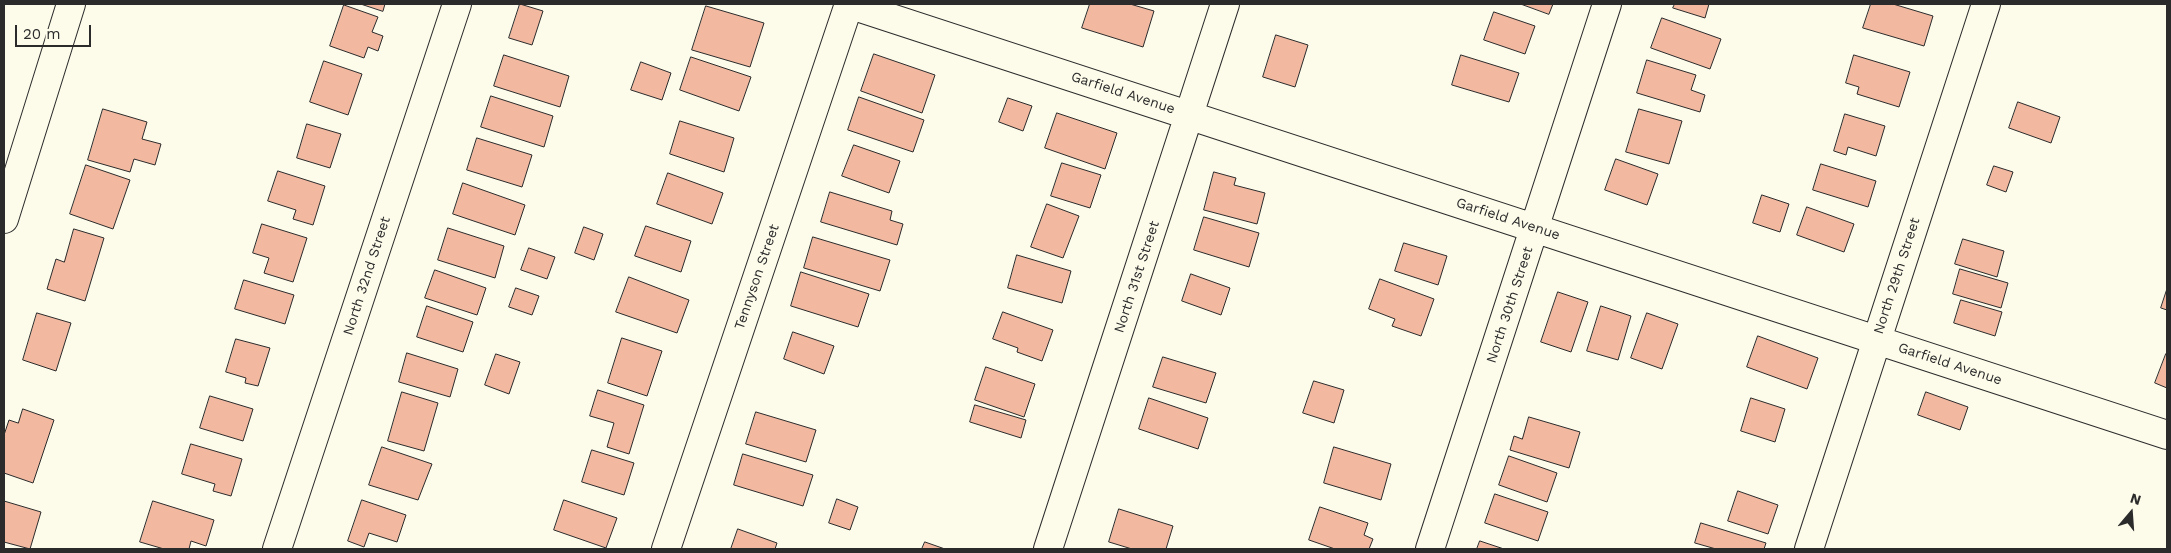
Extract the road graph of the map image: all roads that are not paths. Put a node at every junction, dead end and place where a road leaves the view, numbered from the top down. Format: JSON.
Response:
{"nodes":[{"id":1,"x":71,"y":4,"type":"edge"},
{"id":2,"x":457,"y":4,"type":"edge"},
{"id":3,"x":849,"y":4,"type":"edge"},
{"id":4,"x":1225,"y":4,"type":"edge"},
{"id":5,"x":1607,"y":4,"type":"edge"},
{"id":6,"x":1986,"y":4,"type":"edge"},
{"id":7,"x":1190,"y":114,"type":"junction"},
{"id":8,"x":4,"y":219,"type":"edge"},
{"id":9,"x":1535,"y":229,"type":"junction"},
{"id":10,"x":1876,"y":340,"type":"junction"},
{"id":11,"x":2167,"y":434,"type":"edge"},
{"id":12,"x":277,"y":549,"type":"edge"},
{"id":13,"x":666,"y":549,"type":"edge"},
{"id":14,"x":1048,"y":549,"type":"edge"},
{"id":15,"x":1430,"y":549,"type":"edge"},
{"id":16,"x":1809,"y":549,"type":"edge"}],
"edges":[{"from":1,"to":8,"type":"street"},
{"from":2,"to":12,"type":"street","name":"North 32nd Street"},
{"from":3,"to":7,"type":"street","name":"Garfield Avenue"},
{"from":3,"to":13,"type":"street","name":"Tennyson Street"},
{"from":4,"to":7,"type":"street","name":"North 31st Street"},
{"from":5,"to":9,"type":"street","name":"North 30th Street"},
{"from":6,"to":10,"type":"street","name":"North 29th Street"},
{"from":7,"to":9,"type":"street","name":"Garfield Avenue"},
{"from":7,"to":14,"type":"street","name":"North 31st Street"},
{"from":9,"to":10,"type":"street","name":"Garfield Avenue"},
{"from":9,"to":15,"type":"street","name":"North 30th Street"},
{"from":10,"to":11,"type":"street","name":"Garfield Avenue"},
{"from":10,"to":16,"type":"street","name":"North 29th Street"}]}
